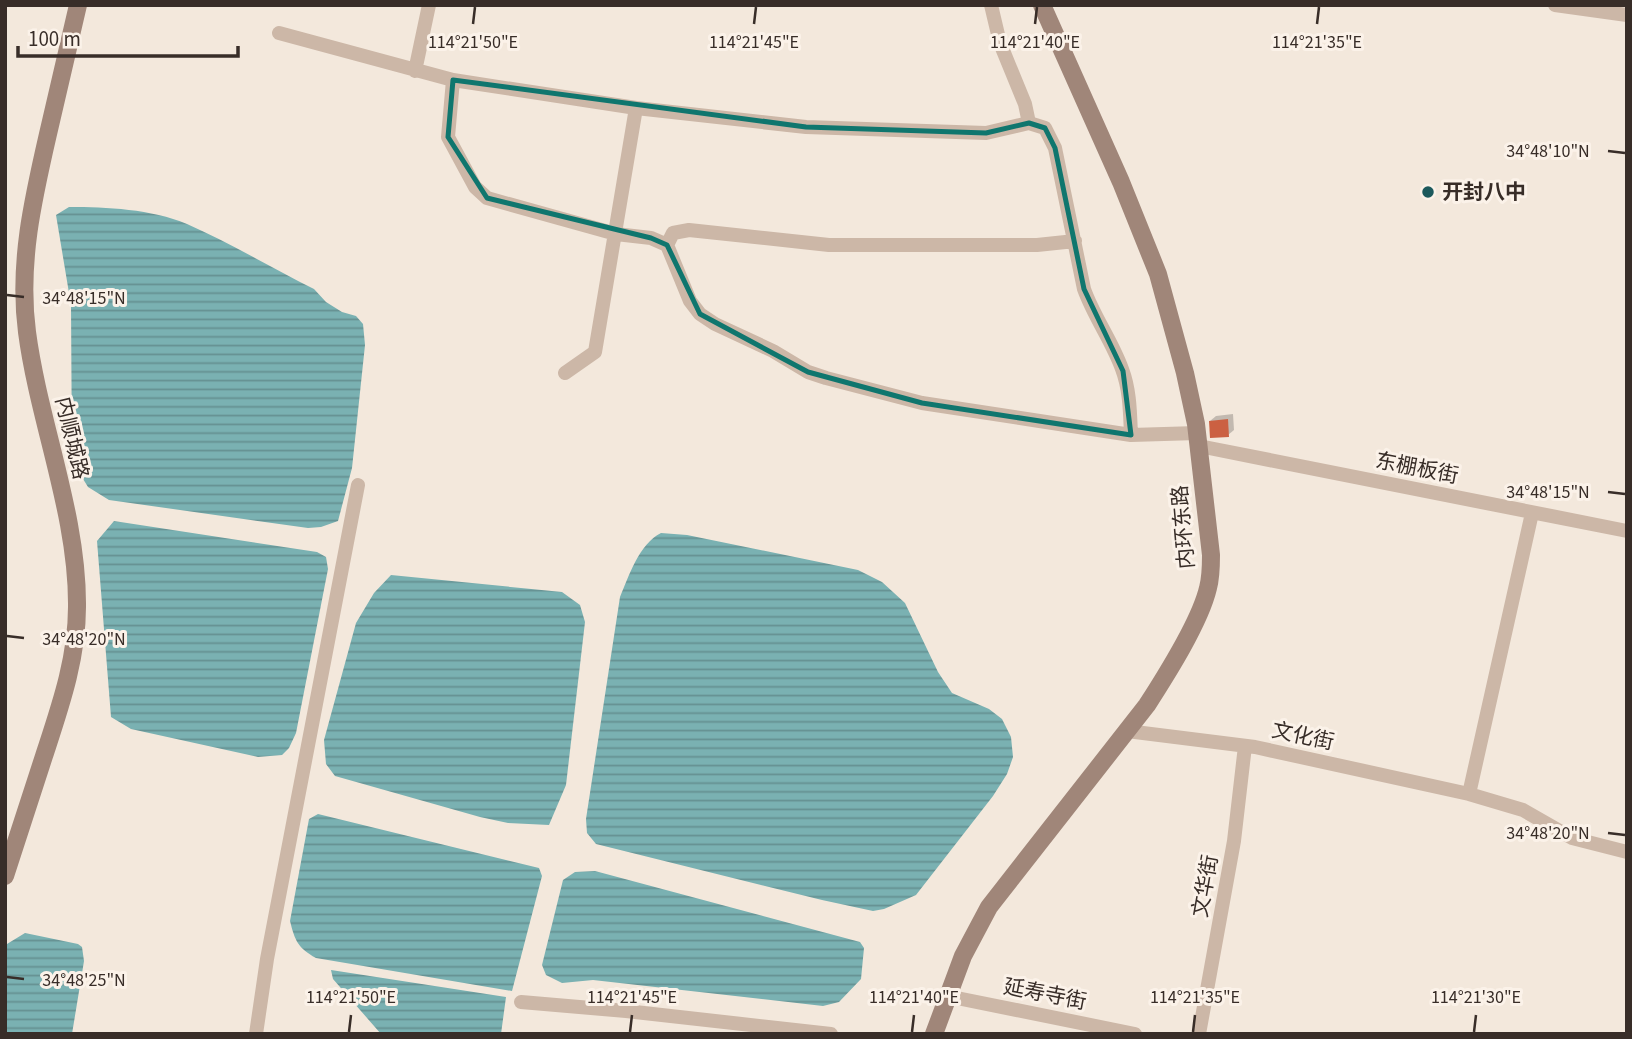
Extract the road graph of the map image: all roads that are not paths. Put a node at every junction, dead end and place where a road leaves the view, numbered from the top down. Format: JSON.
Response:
{"nodes":[{"id":1,"x":78,"y":5,"type":"edge"},
{"id":2,"x":429,"y":5,"type":"edge"},
{"id":3,"x":990,"y":5,"type":"edge"},
{"id":4,"x":1042,"y":5,"type":"edge"},
{"id":5,"x":1555,"y":5,"type":"edge"},
{"id":6,"x":1627,"y":15,"type":"edge"},
{"id":7,"x":279,"y":33,"type":"dead end"},
{"id":8,"x":415,"y":71,"type":"junction"},
{"id":9,"x":453,"y":80,"type":"junction"},
{"id":10,"x":636,"y":108,"type":"junction"},
{"id":11,"x":1030,"y":123,"type":"junction"},
{"id":12,"x":616,"y":234,"type":"junction"},
{"id":13,"x":1074,"y":241,"type":"junction"},
{"id":14,"x":667,"y":245,"type":"junction"},
{"id":15,"x":565,"y":373,"type":"dead end"},
{"id":16,"x":1131,"y":435,"type":"junction"},
{"id":17,"x":1198,"y":440,"type":"junction"},
{"id":18,"x":358,"y":485,"type":"dead end"},
{"id":19,"x":1532,"y":513,"type":"junction"},
{"id":20,"x":1627,"y":531,"type":"edge"},
{"id":21,"x":1127,"y":731,"type":"junction"},
{"id":22,"x":1245,"y":746,"type":"junction"},
{"id":23,"x":1469,"y":794,"type":"junction"},
{"id":24,"x":1627,"y":852,"type":"edge"},
{"id":25,"x":5,"y":876,"type":"edge"},
{"id":26,"x":947,"y":996,"type":"junction"},
{"id":27,"x":521,"y":1002,"type":"dead end"},
{"id":28,"x":256,"y":1034,"type":"edge"},
{"id":29,"x":831,"y":1034,"type":"edge"},
{"id":30,"x":934,"y":1034,"type":"edge"},
{"id":31,"x":1135,"y":1034,"type":"edge"},
{"id":32,"x":1199,"y":1034,"type":"edge"}],
"edges":[{"from":1,"to":25,"type":"street","name":"内顺城路"},
{"from":2,"to":8,"type":"street"},
{"from":3,"to":11,"type":"street"},
{"from":4,"to":17,"type":"street","name":"内环东路"},
{"from":5,"to":6,"type":"street"},
{"from":7,"to":8,"type":"street"},
{"from":8,"to":9,"type":"street"},
{"from":9,"to":10,"type":"street"},
{"from":9,"to":12,"type":"street"},
{"from":10,"to":11,"type":"street"},
{"from":10,"to":12,"type":"street"},
{"from":11,"to":13,"type":"street"},
{"from":12,"to":14,"type":"street"},
{"from":12,"to":15,"type":"street"},
{"from":13,"to":14,"type":"street"},
{"from":13,"to":16,"type":"street"},
{"from":14,"to":16,"type":"street","name":"东棚板街"},
{"from":16,"to":17,"type":"street","name":"东棚板街"},
{"from":17,"to":19,"type":"street","name":"东棚板街"},
{"from":17,"to":21,"type":"street","name":"内环东路"},
{"from":18,"to":28,"type":"street"},
{"from":19,"to":20,"type":"street","name":"东棚板街"},
{"from":19,"to":23,"type":"street"},
{"from":21,"to":22,"type":"street","name":"文化街"},
{"from":21,"to":26,"type":"street","name":"内环东路"},
{"from":22,"to":23,"type":"street","name":"文化街"},
{"from":22,"to":32,"type":"street","name":"文华街"},
{"from":23,"to":24,"type":"street","name":"文化街"},
{"from":26,"to":30,"type":"street","name":"内环东路"},
{"from":26,"to":31,"type":"street","name":"延寿寺街"},
{"from":27,"to":29,"type":"street"}]}
